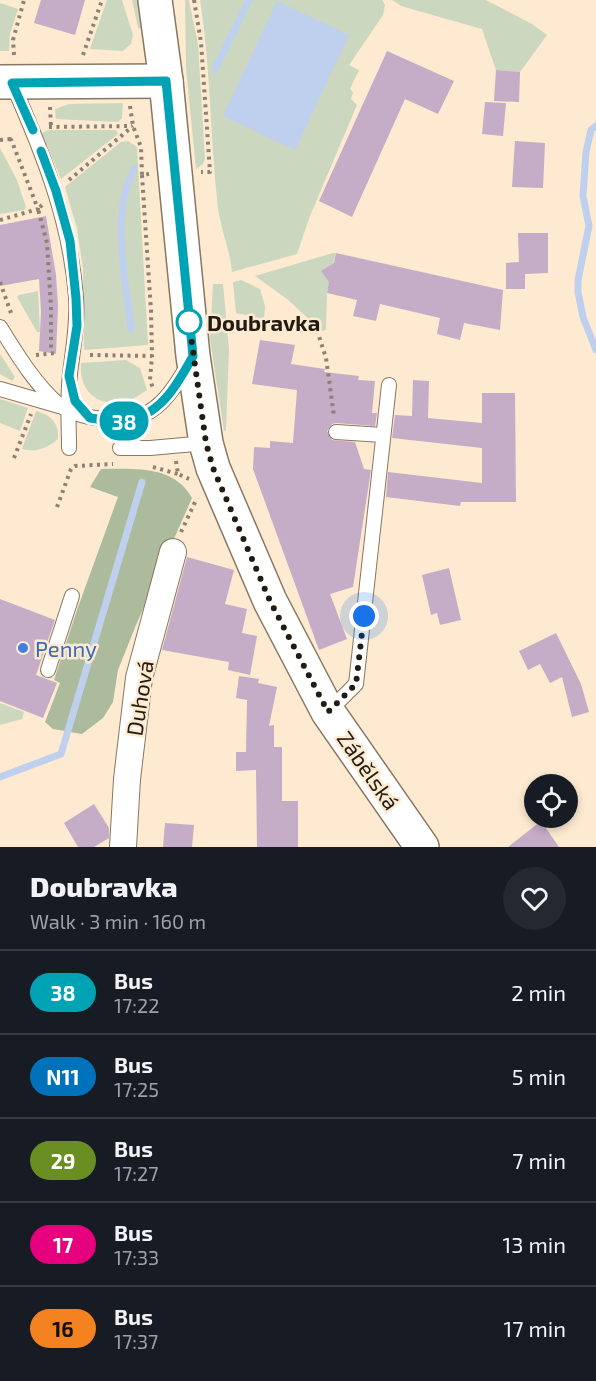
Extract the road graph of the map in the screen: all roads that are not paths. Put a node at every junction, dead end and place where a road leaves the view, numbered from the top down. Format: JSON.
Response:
{"nodes":[{"id":1,"x":155,"y":0,"type":"edge"},
{"id":2,"x":11,"y":67,"type":"edge"},
{"id":3,"x":166,"y":81,"type":"junction"},
{"id":4,"x":0,"y":327,"type":"edge"},
{"id":5,"x":193,"y":356,"type":"junction"},
{"id":6,"x":69,"y":376,"type":"junction"},
{"id":7,"x":389,"y":385,"type":"dead end"},
{"id":8,"x":0,"y":389,"type":"edge"},
{"id":9,"x":64,"y":408,"type":"junction"},
{"id":10,"x":90,"y":418,"type":"junction"},
{"id":11,"x":336,"y":432,"type":"road end"},
{"id":12,"x":383,"y":435,"type":"junction"},
{"id":13,"x":69,"y":448,"type":"dead end"},
{"id":14,"x":120,"y":448,"type":"dead end"},
{"id":15,"x":209,"y":455,"type":"junction"},
{"id":16,"x":173,"y":552,"type":"road end"},
{"id":17,"x":72,"y":596,"type":"dead end"},
{"id":18,"x":48,"y":670,"type":"dead end"},
{"id":19,"x":328,"y":712,"type":"junction"},
{"id":20,"x":123,"y":847,"type":"edge"},
{"id":21,"x":422,"y":847,"type":"edge"}],
"edges":[{"from":1,"to":3,"type":"main road","name":"Zábělská"},
{"from":2,"to":3,"type":"main road"},
{"from":2,"to":6,"type":"lane"},
{"from":3,"to":5,"type":"main road","name":"Zábělská"},
{"from":4,"to":9,"type":"lane"},
{"from":5,"to":10,"type":"lane"},
{"from":5,"to":15,"type":"main road","name":"Zábělská"},
{"from":6,"to":9,"type":"lane"},
{"from":6,"to":10,"type":"lane"},
{"from":7,"to":12,"type":"lane"},
{"from":8,"to":9,"type":"lane"},
{"from":9,"to":10,"type":"lane"},
{"from":9,"to":13,"type":"lane"},
{"from":11,"to":12,"type":"lane"},
{"from":12,"to":19,"type":"lane"},
{"from":14,"to":15,"type":"lane"},
{"from":15,"to":19,"type":"main road","name":"Zábělská"},
{"from":16,"to":20,"type":"street","name":"Duhová"},
{"from":17,"to":18,"type":"lane"},
{"from":19,"to":21,"type":"main road","name":"Zábělská"}]}
